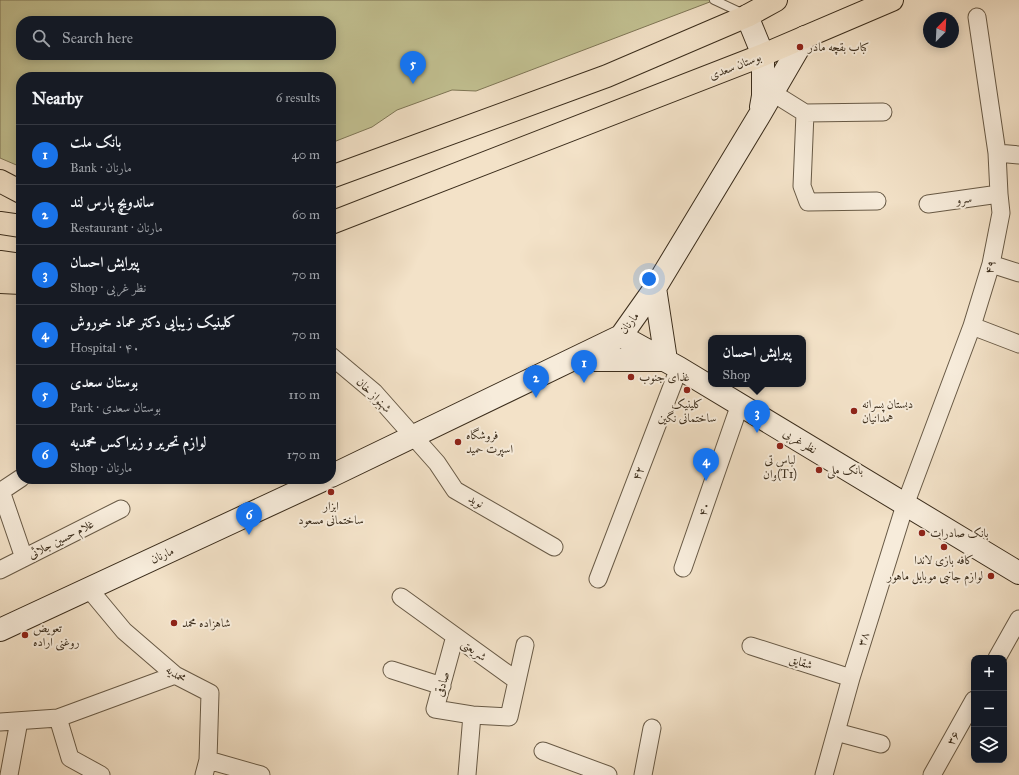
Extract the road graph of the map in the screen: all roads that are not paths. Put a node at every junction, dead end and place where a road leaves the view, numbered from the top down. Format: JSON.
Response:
{"nodes":[{"id":1,"x":714,"y":0,"type":"edge"},
{"id":2,"x":776,"y":0,"type":"edge"},
{"id":3,"x":892,"y":0,"type":"edge"},
{"id":4,"x":747,"y":16,"type":"junction"},
{"id":5,"x":977,"y":17,"type":"dead end"},
{"id":6,"x":805,"y":37,"type":"junction"},
{"id":7,"x":763,"y":55,"type":"junction"},
{"id":8,"x":773,"y":93,"type":"junction"},
{"id":9,"x":883,"y":112,"type":"dead end"},
{"id":10,"x":805,"y":113,"type":"junction"},
{"id":11,"x":759,"y":116,"type":"junction"},
{"id":12,"x":997,"y":153,"type":"junction"},
{"id":13,"x":1019,"y":154,"type":"edge"},
{"id":14,"x":336,"y":175,"type":"edge"},
{"id":15,"x":0,"y":181,"type":"edge"},
{"id":16,"x":16,"y":189,"type":"edge"},
{"id":17,"x":1000,"y":194,"type":"junction"},
{"id":18,"x":877,"y":201,"type":"dead end"},
{"id":19,"x":928,"y":204,"type":"dead end"},
{"id":20,"x":336,"y":221,"type":"edge"},
{"id":21,"x":0,"y":223,"type":"edge"},
{"id":22,"x":16,"y":225,"type":"edge"},
{"id":23,"x":0,"y":262,"type":"edge"},
{"id":24,"x":16,"y":264,"type":"edge"},
{"id":25,"x":991,"y":264,"type":"junction"},
{"id":26,"x":1019,"y":273,"type":"edge"},
{"id":27,"x":0,"y":282,"type":"edge"},
{"id":28,"x":16,"y":283,"type":"edge"},
{"id":29,"x":655,"y":288,"type":"junction"},
{"id":30,"x":972,"y":326,"type":"junction"},
{"id":31,"x":621,"y":336,"type":"junction"},
{"id":32,"x":1019,"y":344,"type":"edge"},
{"id":33,"x":336,"y":360,"type":"edge"},
{"id":34,"x":571,"y":360,"type":"junction"},
{"id":35,"x":672,"y":364,"type":"junction"},
{"id":36,"x":708,"y":385,"type":"edge"},
{"id":37,"x":711,"y":387,"type":"edge"},
{"id":38,"x":740,"y":404,"type":"junction"},
{"id":39,"x":414,"y":438,"type":"junction"},
{"id":40,"x":336,"y":474,"type":"edge"},
{"id":41,"x":16,"y":481,"type":"edge"},
{"id":42,"x":314,"y":484,"type":"edge"},
{"id":43,"x":1,"y":491,"type":"edge"},
{"id":44,"x":906,"y":505,"type":"junction"},
{"id":45,"x":121,"y":508,"type":"dead end"},
{"id":46,"x":554,"y":547,"type":"dead end"},
{"id":47,"x":24,"y":558,"type":"junction"},
{"id":48,"x":683,"y":568,"type":"dead end"},
{"id":49,"x":0,"y":570,"type":"edge"},
{"id":50,"x":1019,"y":573,"type":"edge"},
{"id":51,"x":598,"y":579,"type":"dead end"},
{"id":52,"x":89,"y":589,"type":"junction"},
{"id":53,"x":401,"y":597,"type":"dead end"},
{"id":54,"x":1019,"y":619,"type":"edge"},
{"id":55,"x":0,"y":630,"type":"edge"},
{"id":56,"x":456,"y":636,"type":"junction"},
{"id":57,"x":526,"y":645,"type":"dead end"},
{"id":58,"x":751,"y":646,"type":"dead end"},
{"id":59,"x":999,"y":655,"type":"edge"},
{"id":60,"x":392,"y":670,"type":"dead end"},
{"id":61,"x":175,"y":675,"type":"junction"},
{"id":62,"x":851,"y":678,"type":"junction"},
{"id":63,"x":516,"y":680,"type":"junction"},
{"id":64,"x":442,"y":686,"type":"junction"},
{"id":65,"x":971,"y":705,"type":"edge"},
{"id":66,"x":472,"y":716,"type":"junction"},
{"id":67,"x":58,"y":718,"type":"junction"},
{"id":68,"x":19,"y":721,"type":"junction"},
{"id":69,"x":0,"y":722,"type":"edge"},
{"id":70,"x":652,"y":728,"type":"dead end"},
{"id":71,"x":836,"y":732,"type":"junction"},
{"id":72,"x":880,"y":744,"type":"dead end"},
{"id":73,"x":543,"y":751,"type":"dead end"},
{"id":74,"x":206,"y":768,"type":"edge"},
{"id":75,"x":9,"y":775,"type":"edge"},
{"id":76,"x":101,"y":775,"type":"edge"},
{"id":77,"x":261,"y":775,"type":"edge"},
{"id":78,"x":467,"y":775,"type":"edge"},
{"id":79,"x":608,"y":775,"type":"edge"},
{"id":80,"x":643,"y":775,"type":"edge"},
{"id":81,"x":824,"y":775,"type":"edge"},
{"id":82,"x":932,"y":775,"type":"edge"}],
"edges":[{"from":1,"to":4,"type":"lane"},
{"from":2,"to":4,"type":"main road"},
{"from":3,"to":6,"type":"main road","name":"بوستان سعدی"},
{"from":4,"to":7,"type":"main road"},
{"from":4,"to":14,"type":"main road"},
{"from":5,"to":12,"type":"street","name":"۴۹"},
{"from":6,"to":7,"type":"main road","name":"بوستان سعدی"},
{"from":6,"to":8,"type":"main road","name":"مارنان"},
{"from":7,"to":11,"type":"main road"},
{"from":7,"to":20,"type":"main road","name":"بوستان سعدی"},
{"from":8,"to":10,"type":"street"},
{"from":8,"to":11,"type":"main road","name":"مارنان"},
{"from":9,"to":10,"type":"street"},
{"from":10,"to":18,"type":"street"},
{"from":11,"to":29,"type":"main road","name":"مارنان"},
{"from":12,"to":13,"type":"street"},
{"from":12,"to":17,"type":"street","name":"۴۹"},
{"from":15,"to":16,"type":"main road"},
{"from":17,"to":19,"type":"street","name":"سرو"},
{"from":17,"to":25,"type":"street","name":"۴۹"},
{"from":21,"to":22,"type":"main road"},
{"from":23,"to":24,"type":"main road"},
{"from":25,"to":26,"type":"street"},
{"from":25,"to":30,"type":"street","name":"۴۹"},
{"from":27,"to":28,"type":"main road"},
{"from":29,"to":31,"type":"main road","name":"مارنان"},
{"from":29,"to":35,"type":"main road"},
{"from":30,"to":32,"type":"street"},
{"from":30,"to":44,"type":"street","name":"۴۹"},
{"from":31,"to":34,"type":"main road","name":"مارنان"},
{"from":31,"to":35,"type":"main road","name":"نظر غربی"},
{"from":33,"to":39,"type":"street","name":"شهنواز خان"},
{"from":34,"to":35,"type":"main road"},
{"from":34,"to":39,"type":"main road","name":"مارنان"},
{"from":35,"to":36,"type":"main road","name":"نظر غربی"},
{"from":35,"to":51,"type":"street","name":"۴۲"},
{"from":37,"to":38,"type":"main road","name":"نظر غربی"},
{"from":38,"to":44,"type":"main road","name":"نظر غربی"},
{"from":38,"to":48,"type":"street","name":"۴۰"},
{"from":39,"to":40,"type":"main road","name":"مارنان"},
{"from":39,"to":46,"type":"street","name":"نوید"},
{"from":41,"to":43,"type":"street"},
{"from":42,"to":52,"type":"main road","name":"مارنان"},
{"from":43,"to":47,"type":"street"},
{"from":44,"to":50,"type":"main road","name":"نظر غربی"},
{"from":44,"to":62,"type":"street","name":"۳۸"},
{"from":45,"to":47,"type":"street","name":"غلام حسین جلائی"},
{"from":47,"to":49,"type":"street","name":"غلام حسین جلائی"},
{"from":52,"to":55,"type":"main road","name":"مارنان"},
{"from":52,"to":61,"type":"street","name":"محمدیه"},
{"from":53,"to":56,"type":"street","name":"شریعتی"},
{"from":54,"to":59,"type":"street"},
{"from":56,"to":63,"type":"street","name":"شریعتی"},
{"from":56,"to":64,"type":"street","name":"صادقی"},
{"from":57,"to":63,"type":"street"},
{"from":58,"to":62,"type":"street","name":"شقایق"},
{"from":60,"to":64,"type":"street"},
{"from":61,"to":67,"type":"street"},
{"from":61,"to":74,"type":"street","name":"محمدیه"},
{"from":62,"to":71,"type":"street","name":"۳۸"},
{"from":63,"to":66,"type":"street"},
{"from":64,"to":66,"type":"street","name":"صادقی"},
{"from":65,"to":82,"type":"street","name":"۳۶"},
{"from":66,"to":78,"type":"street"},
{"from":67,"to":68,"type":"street"},
{"from":67,"to":76,"type":"street"},
{"from":68,"to":69,"type":"street"},
{"from":68,"to":75,"type":"street"},
{"from":70,"to":80,"type":"street"},
{"from":71,"to":72,"type":"street"},
{"from":71,"to":81,"type":"street","name":"۳۸"},
{"from":73,"to":79,"type":"street"},
{"from":74,"to":77,"type":"street"}]}
